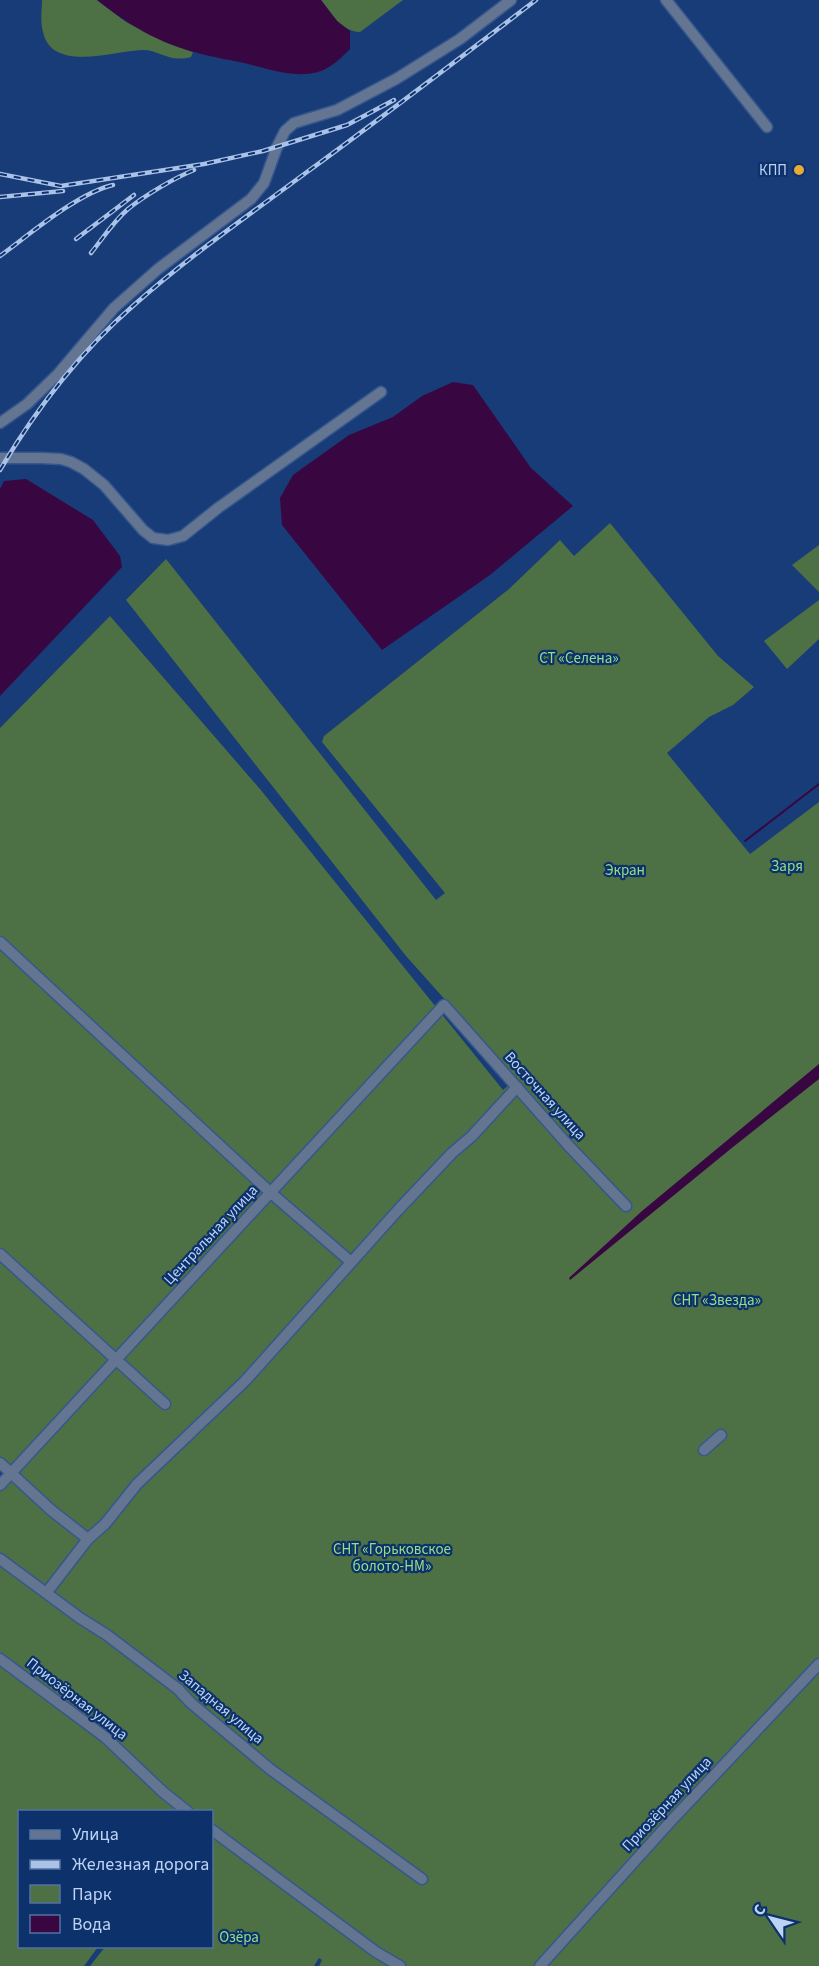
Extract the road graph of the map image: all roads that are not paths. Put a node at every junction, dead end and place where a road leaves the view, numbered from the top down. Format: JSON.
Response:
{"nodes":[{"id":1,"x":511,"y":0,"type":"edge"},
{"id":2,"x":666,"y":0,"type":"edge"},
{"id":3,"x":767,"y":127,"type":"dead end"},
{"id":4,"x":381,"y":392,"type":"dead end"},
{"id":5,"x":0,"y":423,"type":"edge"},
{"id":6,"x":0,"y":458,"type":"edge"},
{"id":7,"x":0,"y":942,"type":"edge"},
{"id":8,"x":444,"y":1005,"type":"joint"},
{"id":9,"x":517,"y":1087,"type":"junction"},
{"id":10,"x":271,"y":1192,"type":"junction"},
{"id":11,"x":626,"y":1206,"type":"dead end"},
{"id":12,"x":0,"y":1254,"type":"edge"},
{"id":13,"x":350,"y":1261,"type":"junction"},
{"id":14,"x":115,"y":1360,"type":"junction"},
{"id":15,"x":165,"y":1404,"type":"dead end"},
{"id":16,"x":721,"y":1435,"type":"dead end"},
{"id":17,"x":704,"y":1450,"type":"dead end"},
{"id":18,"x":0,"y":1463,"type":"edge"},
{"id":19,"x":11,"y":1473,"type":"junction"},
{"id":20,"x":0,"y":1485,"type":"edge"},
{"id":21,"x":88,"y":1539,"type":"junction"},
{"id":22,"x":0,"y":1559,"type":"edge"},
{"id":23,"x":47,"y":1592,"type":"junction"},
{"id":24,"x":0,"y":1659,"type":"edge"},
{"id":25,"x":819,"y":1664,"type":"edge"},
{"id":26,"x":186,"y":1810,"type":"edge"},
{"id":27,"x":213,"y":1831,"type":"edge"},
{"id":28,"x":422,"y":1879,"type":"dead end"},
{"id":29,"x":400,"y":1966,"type":"edge"},
{"id":30,"x":540,"y":1966,"type":"edge"}],
"edges":[{"from":1,"to":5,"type":"street"},
{"from":2,"to":3,"type":"street"},
{"from":4,"to":6,"type":"street"},
{"from":7,"to":10,"type":"street"},
{"from":8,"to":9,"type":"street","name":"Восточная улица"},
{"from":8,"to":10,"type":"street","name":"Центральная улица"},
{"from":9,"to":11,"type":"street","name":"Восточная улица"},
{"from":9,"to":13,"type":"street"},
{"from":10,"to":13,"type":"street"},
{"from":10,"to":14,"type":"street","name":"Центральная улица"},
{"from":12,"to":14,"type":"street"},
{"from":13,"to":21,"type":"street"},
{"from":14,"to":15,"type":"street"},
{"from":14,"to":19,"type":"street","name":"Центральная улица"},
{"from":16,"to":17,"type":"street"},
{"from":18,"to":19,"type":"street"},
{"from":19,"to":20,"type":"street","name":"Центральная улица"},
{"from":19,"to":21,"type":"street"},
{"from":21,"to":23,"type":"street"},
{"from":22,"to":23,"type":"street","name":"Западная улица"},
{"from":23,"to":28,"type":"street","name":"Западная улица"},
{"from":24,"to":26,"type":"street","name":"Приозёрная улица"},
{"from":25,"to":30,"type":"street","name":"Приозёрная улица"},
{"from":27,"to":29,"type":"street"}]}
